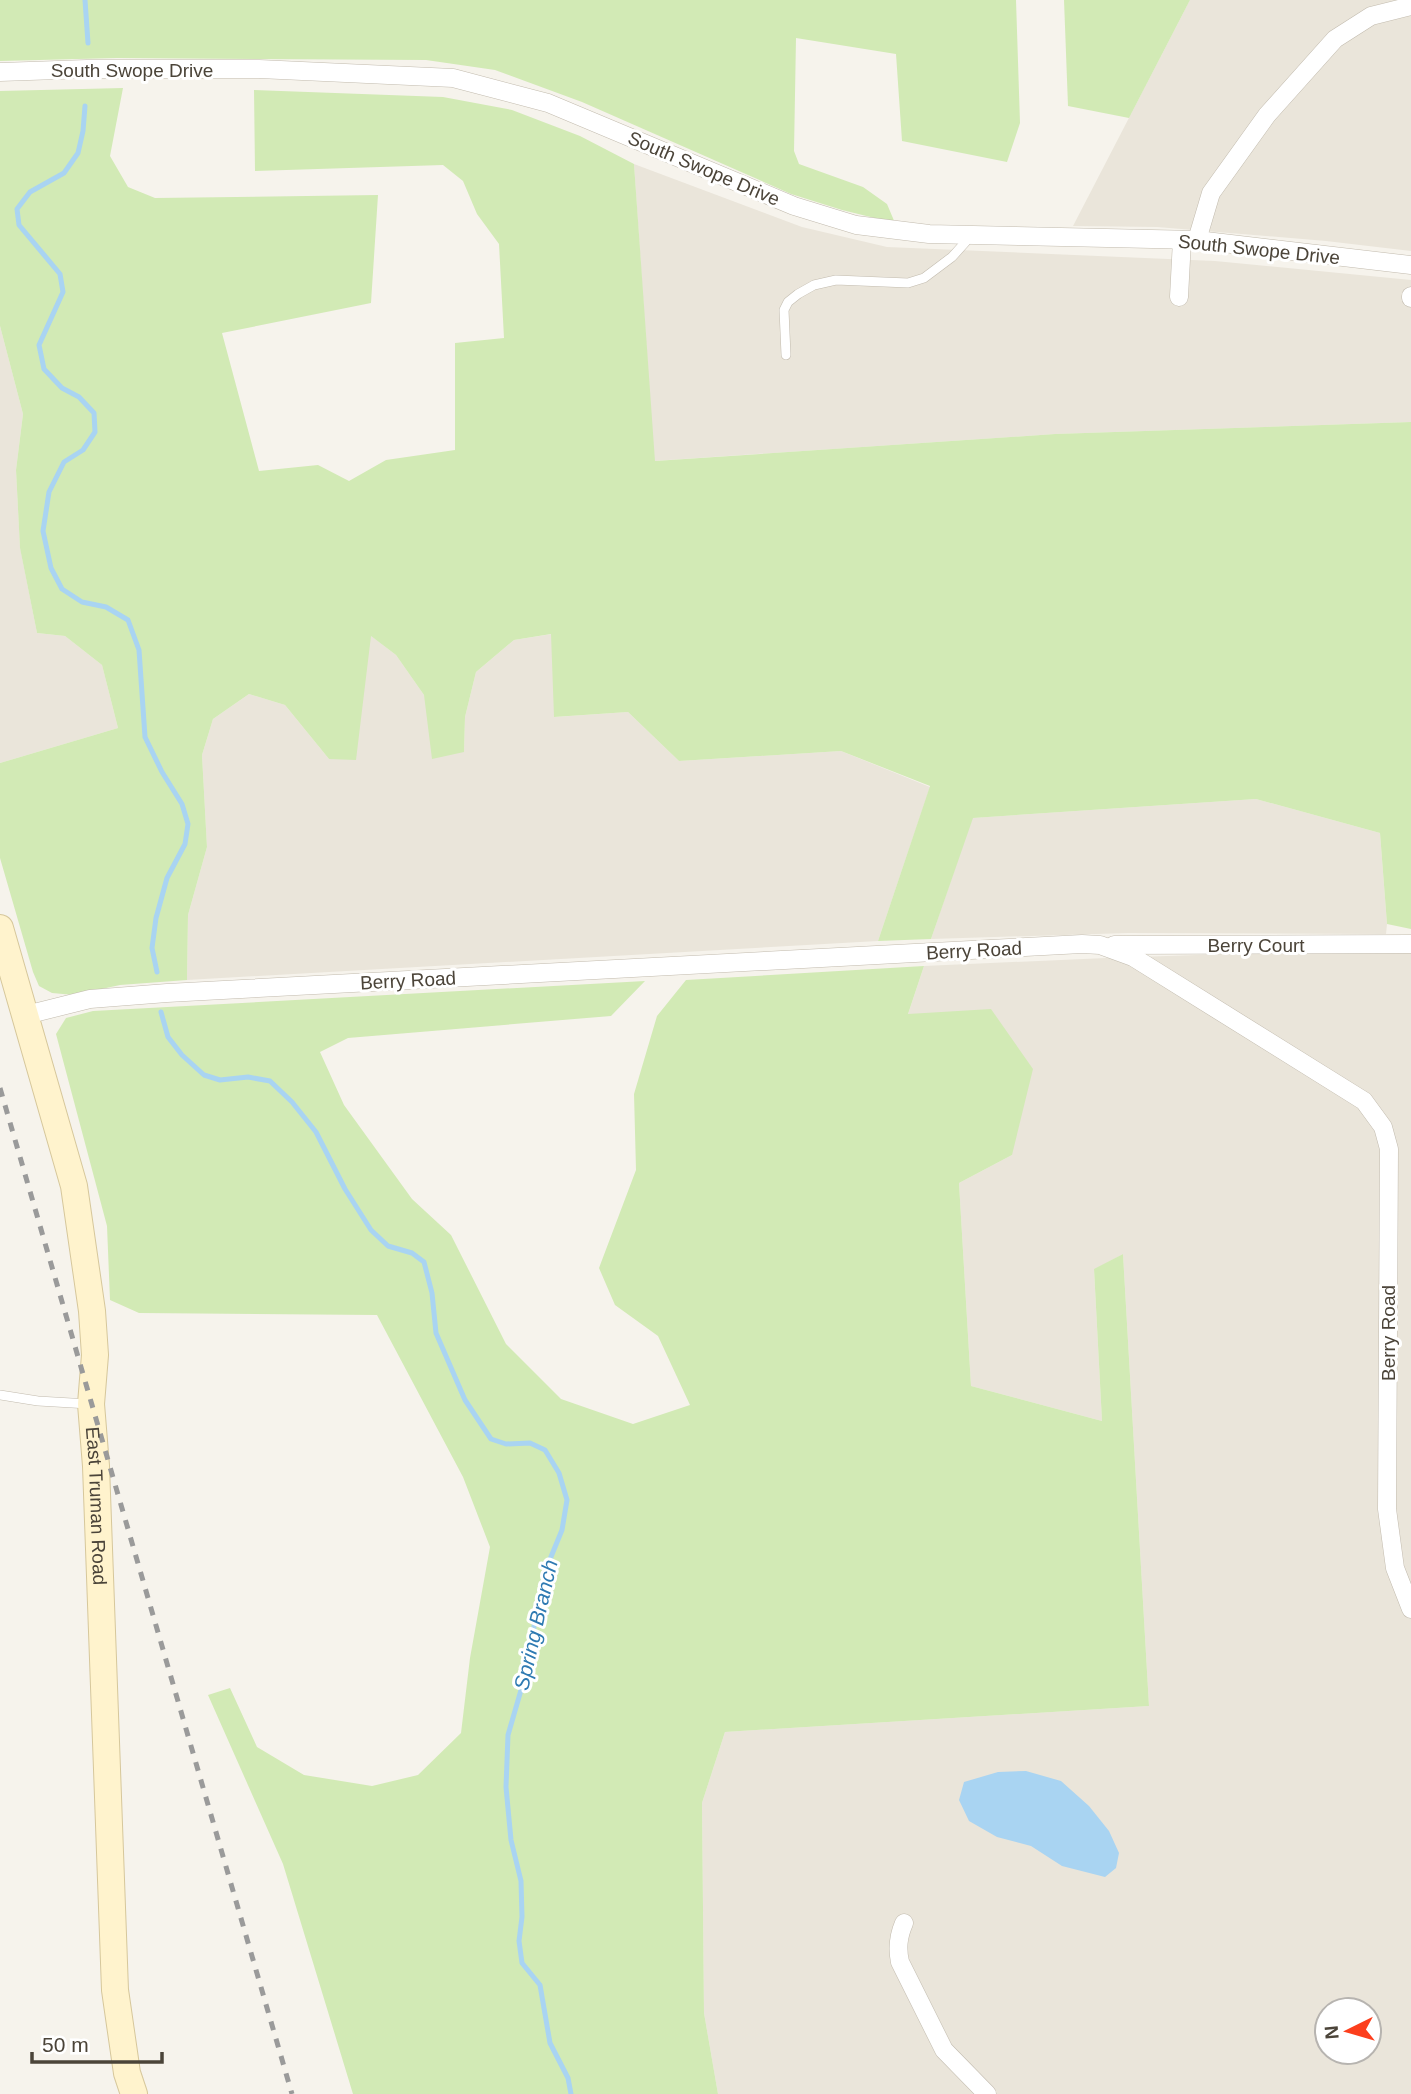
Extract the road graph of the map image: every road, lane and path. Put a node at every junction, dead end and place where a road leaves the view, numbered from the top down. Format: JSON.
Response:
{"nodes":[{"id":1,"x":1411,"y":6,"type":"edge"},
{"id":2,"x":0,"y":72,"type":"edge"},
{"id":3,"x":971,"y":235,"type":"junction"},
{"id":4,"x":1190,"y":240,"type":"junction"},
{"id":5,"x":1411,"y":265,"type":"edge"},
{"id":6,"x":1179,"y":297,"type":"dead end"},
{"id":7,"x":786,"y":355,"type":"dead end"},
{"id":8,"x":0,"y":928,"type":"edge"},
{"id":9,"x":1411,"y":944,"type":"edge"},
{"id":10,"x":1100,"y":945,"type":"junction"},
{"id":11,"x":26,"y":1015,"type":"junction"},
{"id":12,"x":0,"y":1395,"type":"edge"},
{"id":13,"x":92,"y":1404,"type":"junction"},
{"id":14,"x":1411,"y":1609,"type":"edge"},
{"id":15,"x":904,"y":1923,"type":"dead end"},
{"id":16,"x":134,"y":2094,"type":"edge"},
{"id":17,"x":987,"y":2094,"type":"edge"}],
"edges":[{"from":1,"to":4,"type":"street"},
{"from":2,"to":3,"type":"street","name":"South Swope Drive"},
{"from":3,"to":4,"type":"street","name":"South Swope Drive"},
{"from":3,"to":7,"type":"lane"},
{"from":4,"to":5,"type":"street","name":"South Swope Drive"},
{"from":4,"to":6,"type":"street"},
{"from":8,"to":11,"type":"main road","name":"East Truman Road"},
{"from":9,"to":10,"type":"street","name":"Berry Court"},
{"from":10,"to":11,"type":"street","name":"Berry Road"},
{"from":10,"to":14,"type":"street","name":"Berry Road"},
{"from":11,"to":13,"type":"main road","name":"East Truman Road"},
{"from":12,"to":13,"type":"lane"},
{"from":13,"to":16,"type":"main road","name":"East Truman Road"},
{"from":15,"to":17,"type":"street"}]}
